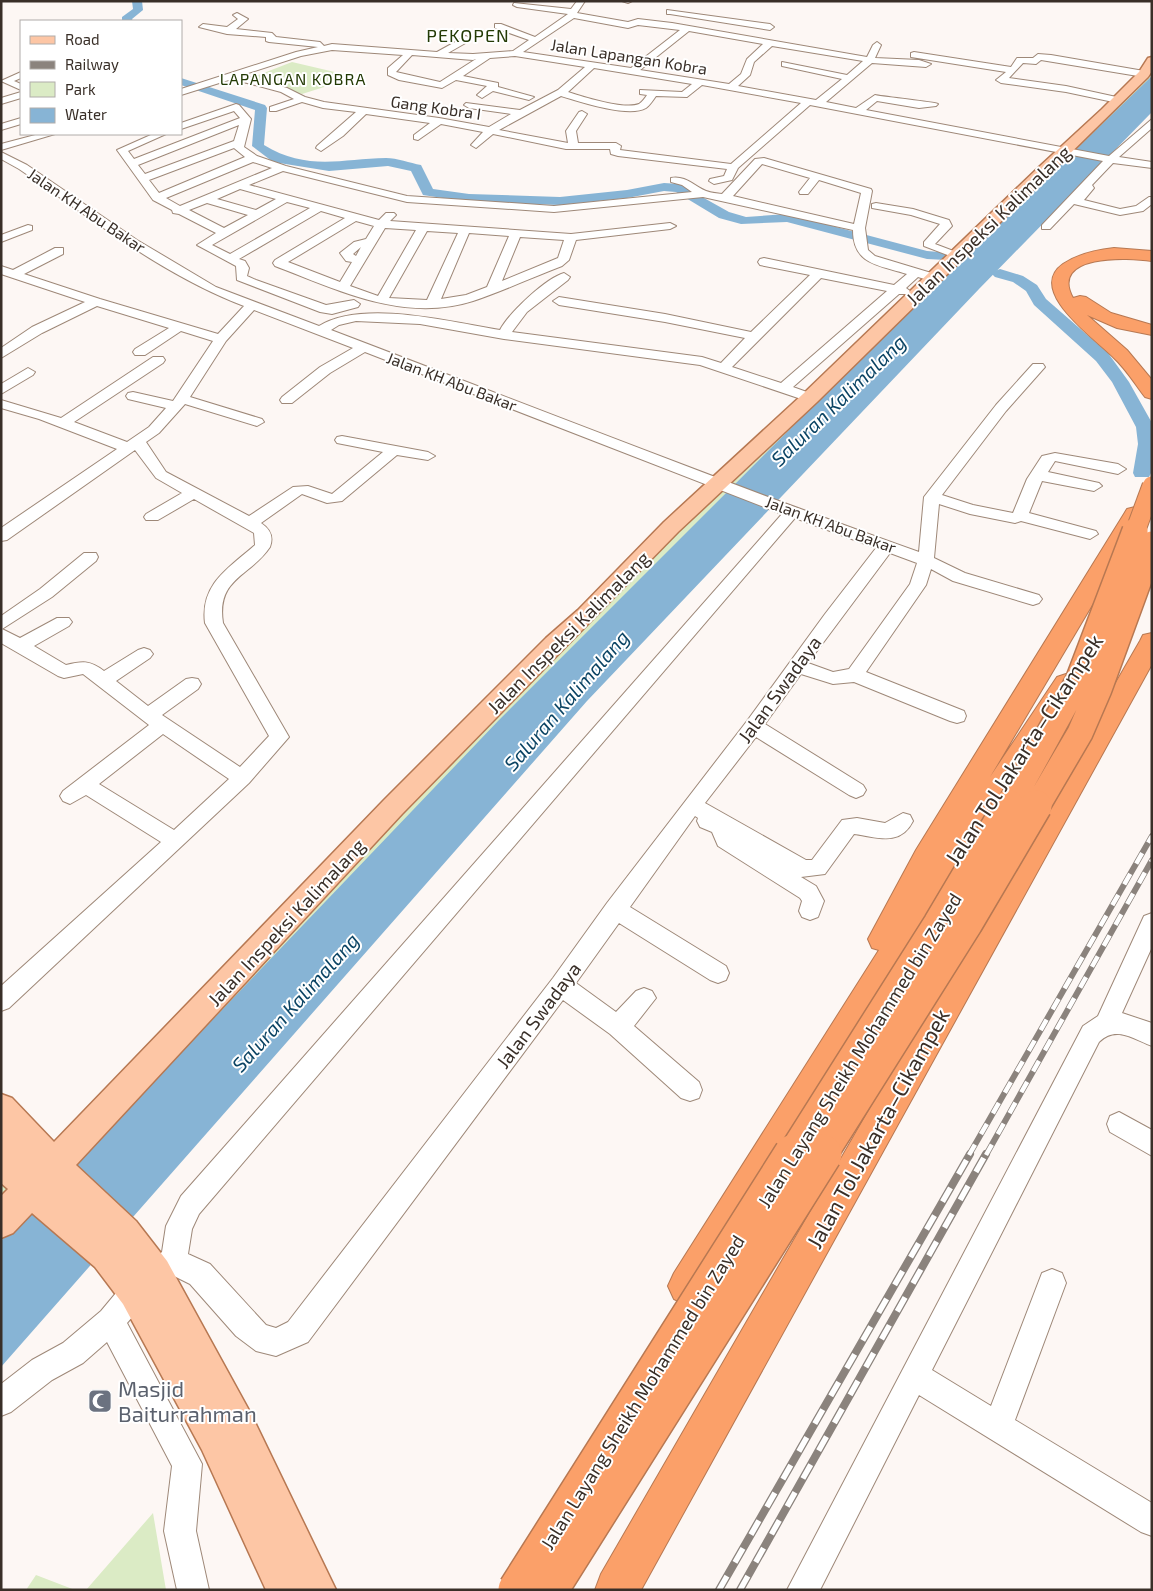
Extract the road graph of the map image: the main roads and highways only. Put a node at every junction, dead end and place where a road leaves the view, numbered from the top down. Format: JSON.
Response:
{"nodes":[{"id":1,"x":1152,"y":60,"type":"edge"},
{"id":2,"x":1152,"y":256,"type":"edge"},
{"id":3,"x":1152,"y":262,"type":"edge"},
{"id":4,"x":1152,"y":330,"type":"edge"},
{"id":5,"x":1152,"y":393,"type":"edge"},
{"id":6,"x":1152,"y":481,"type":"edge"},
{"id":7,"x":1152,"y":486,"type":"edge"},
{"id":8,"x":1152,"y":545,"type":"edge"},
{"id":9,"x":1152,"y":641,"type":"edge"},
{"id":10,"x":5,"y":1132,"type":"edge"},
{"id":11,"x":778,"y":1140,"type":"junction"},
{"id":12,"x":46,"y":1181,"type":"junction"},
{"id":13,"x":1,"y":1221,"type":"edge"},
{"id":14,"x":155,"y":1275,"type":"junction"},
{"id":15,"x":288,"y":1590,"type":"edge"},
{"id":16,"x":315,"y":1590,"type":"edge"},
{"id":17,"x":500,"y":1590,"type":"edge"},
{"id":18,"x":518,"y":1590,"type":"edge"},
{"id":19,"x":548,"y":1590,"type":"edge"},
{"id":20,"x":617,"y":1590,"type":"edge"}],
"edges":[{"from":1,"to":12,"type":"main road","name":"Jalan Inspeksi Kalimalang"},
{"from":2,"to":5,"type":"highway"},
{"from":3,"to":4,"type":"highway"},
{"from":6,"to":11,"type":"highway"},
{"from":7,"to":18,"type":"highway","name":"Jalan Layang Sheikh Mohammed bin Zayed","bridge":true},
{"from":8,"to":11,"type":"highway","name":"Jalan Tol Jakarta–Cikampek"},
{"from":8,"to":19,"type":"highway","name":"Jalan Layang Sheikh Mohammed bin Zayed","bridge":true},
{"from":9,"to":20,"type":"highway","name":"Jalan Tol Jakarta–Cikampek"},
{"from":10,"to":12,"type":"main road"},
{"from":11,"to":17,"type":"highway","name":"Jalan Tol Jakarta–Cikampek"},
{"from":12,"to":13,"type":"main road","name":"Jalan Inspeksi Kalimalang"},
{"from":12,"to":14,"type":"main road"},
{"from":14,"to":15,"type":"main road"},
{"from":14,"to":16,"type":"main road"}]}
